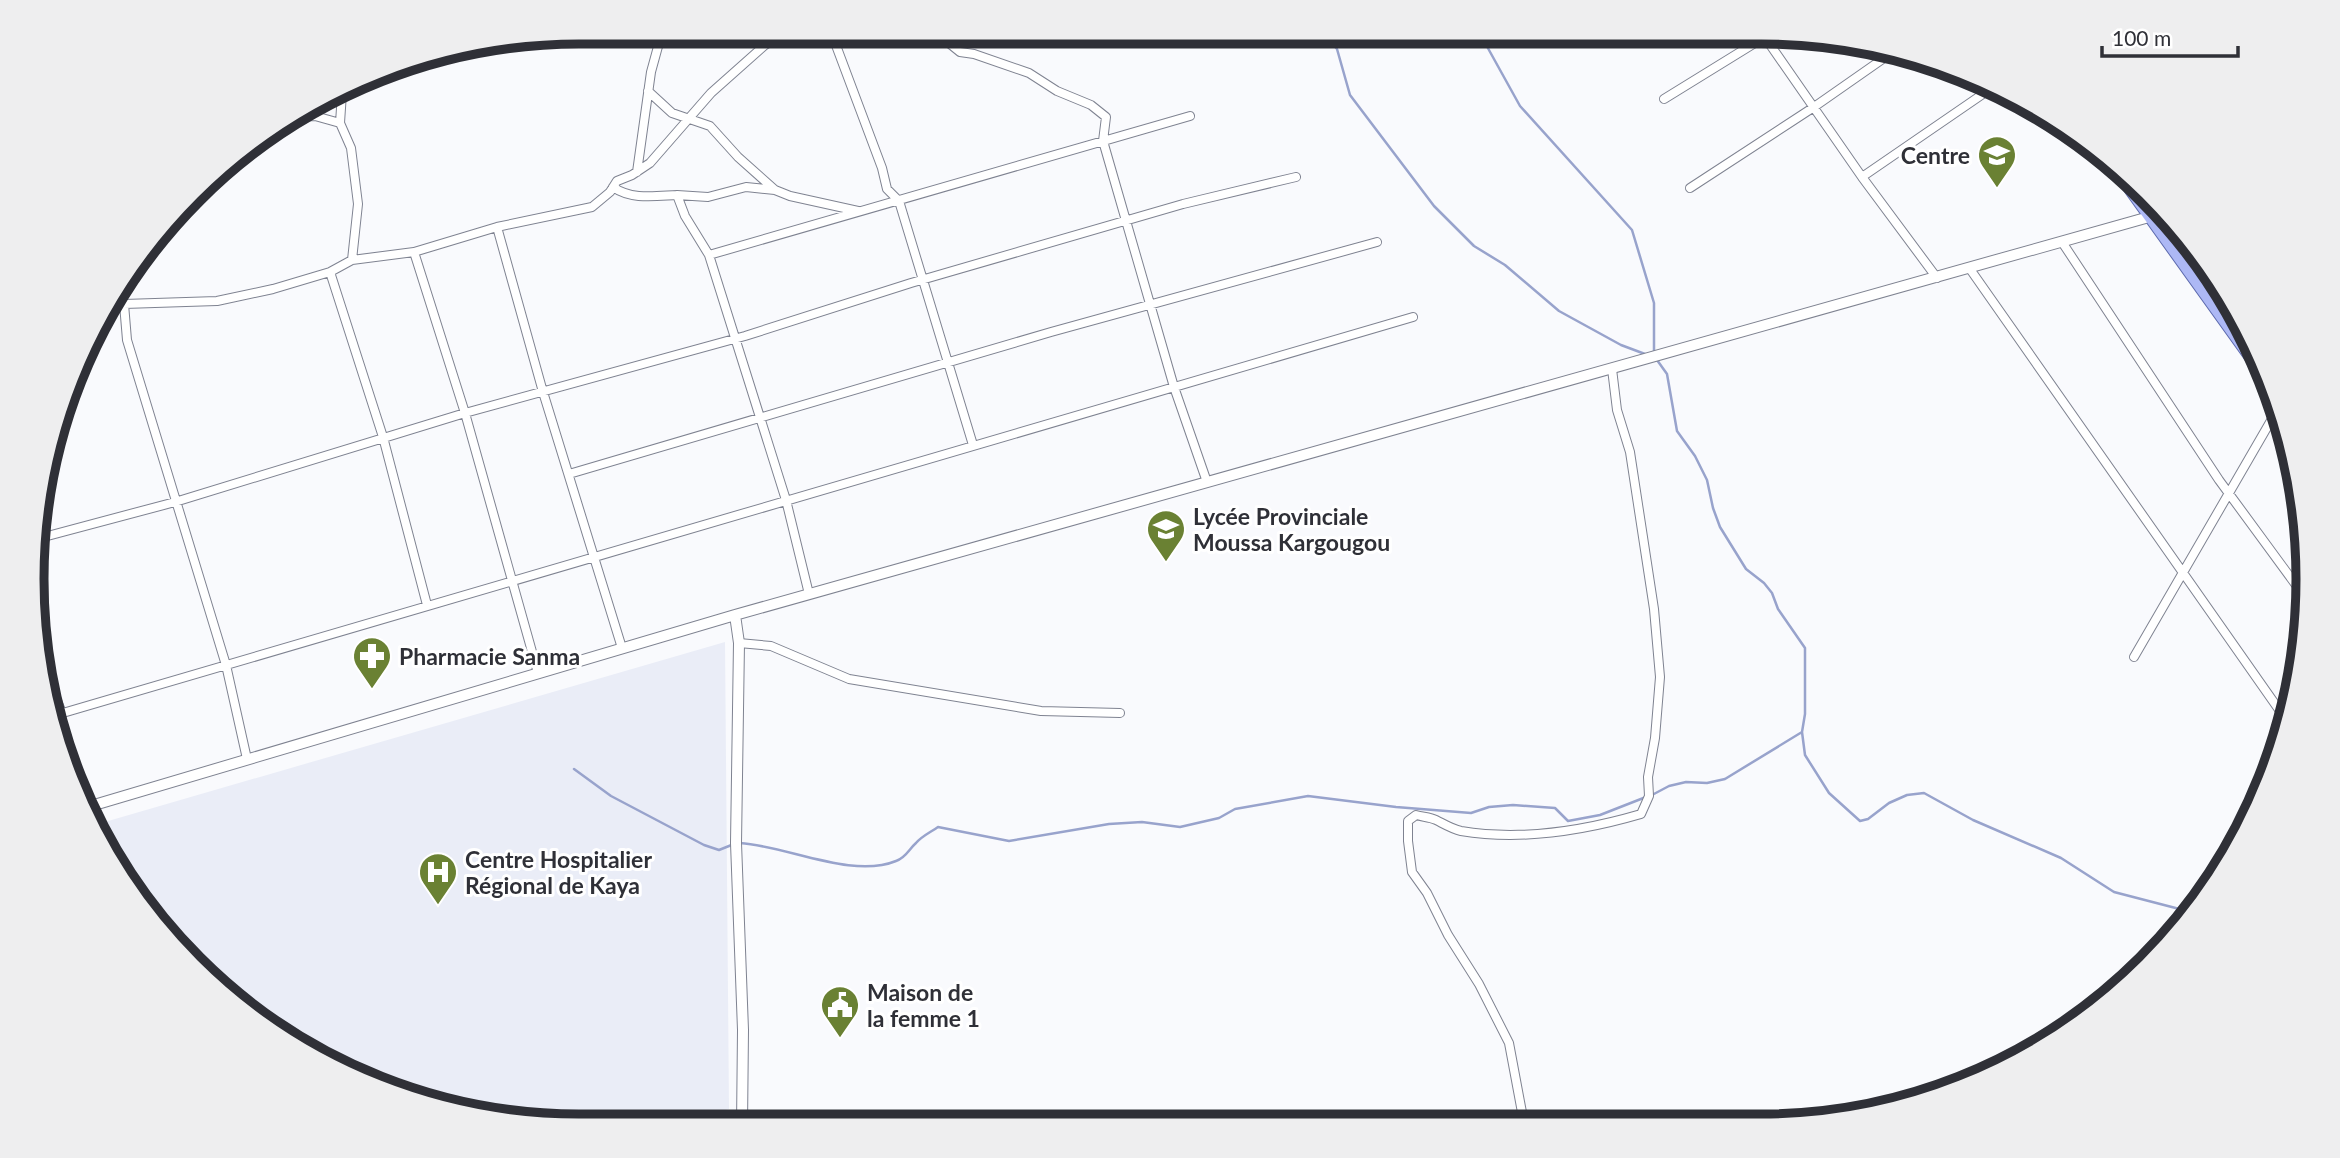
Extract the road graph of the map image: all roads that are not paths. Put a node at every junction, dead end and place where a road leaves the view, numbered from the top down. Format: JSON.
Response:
{"nodes":[{"id":1,"x":659,"y":44,"type":"edge"},
{"id":2,"x":766,"y":44,"type":"edge"},
{"id":3,"x":836,"y":44,"type":"edge"},
{"id":4,"x":950,"y":44,"type":"edge"},
{"id":5,"x":1750,"y":44,"type":"edge"},
{"id":6,"x":1773,"y":44,"type":"edge"},
{"id":7,"x":1884,"y":58,"type":"edge"},
{"id":8,"x":648,"y":92,"type":"junction"},
{"id":9,"x":1985,"y":93,"type":"edge"},
{"id":10,"x":342,"y":99,"type":"edge"},
{"id":11,"x":1664,"y":99,"type":"dead end"},
{"id":12,"x":1814,"y":107,"type":"junction"},
{"id":13,"x":309,"y":116,"type":"edge"},
{"id":14,"x":1190,"y":116,"type":"dead end"},
{"id":15,"x":689,"y":118,"type":"junction"},
{"id":16,"x":340,"y":123,"type":"junction"},
{"id":17,"x":1103,"y":141,"type":"junction"},
{"id":18,"x":637,"y":172,"type":"junction"},
{"id":19,"x":1296,"y":177,"type":"dead end"},
{"id":20,"x":1862,"y":177,"type":"junction"},
{"id":21,"x":613,"y":187,"type":"junction"},
{"id":22,"x":1690,"y":188,"type":"dead end"},
{"id":23,"x":775,"y":190,"type":"junction"},
{"id":24,"x":677,"y":195,"type":"junction"},
{"id":25,"x":899,"y":201,"type":"junction"},
{"id":26,"x":2141,"y":203,"type":"edge"},
{"id":27,"x":862,"y":212,"type":"junction"},
{"id":28,"x":2153,"y":216,"type":"edge"},
{"id":29,"x":2149,"y":217,"type":"junction"},
{"id":30,"x":1126,"y":221,"type":"junction"},
{"id":31,"x":497,"y":227,"type":"junction"},
{"id":32,"x":1377,"y":242,"type":"dead end"},
{"id":33,"x":2062,"y":242,"type":"junction"},
{"id":34,"x":414,"y":252,"type":"junction"},
{"id":35,"x":709,"y":255,"type":"junction"},
{"id":36,"x":352,"y":260,"type":"junction"},
{"id":37,"x":1970,"y":269,"type":"junction"},
{"id":38,"x":330,"y":272,"type":"junction"},
{"id":39,"x":1937,"y":278,"type":"junction"},
{"id":40,"x":923,"y":279,"type":"junction"},
{"id":41,"x":121,"y":302,"type":"edge"},
{"id":42,"x":124,"y":304,"type":"junction"},
{"id":43,"x":1150,"y":305,"type":"junction"},
{"id":44,"x":1413,"y":317,"type":"dead end"},
{"id":45,"x":735,"y":339,"type":"junction"},
{"id":46,"x":2243,"y":347,"type":"edge"},
{"id":47,"x":948,"y":362,"type":"junction"},
{"id":48,"x":1612,"y":369,"type":"junction"},
{"id":49,"x":1174,"y":387,"type":"junction"},
{"id":50,"x":543,"y":392,"type":"junction"},
{"id":51,"x":465,"y":413,"type":"junction"},
{"id":52,"x":760,"y":417,"type":"junction"},
{"id":53,"x":2272,"y":419,"type":"edge"},
{"id":54,"x":383,"y":437,"type":"junction"},
{"id":55,"x":973,"y":445,"type":"junction"},
{"id":56,"x":569,"y":474,"type":"junction"},
{"id":57,"x":1207,"y":482,"type":"junction"},
{"id":58,"x":2228,"y":493,"type":"junction"},
{"id":59,"x":786,"y":500,"type":"junction"},
{"id":60,"x":175,"y":502,"type":"junction"},
{"id":61,"x":46,"y":536,"type":"edge"},
{"id":62,"x":594,"y":556,"type":"junction"},
{"id":63,"x":2182,"y":573,"type":"junction"},
{"id":64,"x":512,"y":580,"type":"junction"},
{"id":65,"x":2296,"y":585,"type":"edge"},
{"id":66,"x":809,"y":594,"type":"junction"},
{"id":67,"x":427,"y":605,"type":"junction"},
{"id":68,"x":735,"y":615,"type":"junction"},
{"id":69,"x":739,"y":643,"type":"junction"},
{"id":70,"x":622,"y":648,"type":"junction"},
{"id":71,"x":2134,"y":657,"type":"dead end"},
{"id":72,"x":226,"y":665,"type":"junction"},
{"id":73,"x":538,"y":673,"type":"junction"},
{"id":74,"x":2280,"y":710,"type":"edge"},
{"id":75,"x":61,"y":713,"type":"edge"},
{"id":76,"x":1120,"y":713,"type":"dead end"},
{"id":77,"x":247,"y":759,"type":"junction"},
{"id":78,"x":94,"y":805,"type":"edge"},
{"id":79,"x":742,"y":1114,"type":"edge"},
{"id":80,"x":1522,"y":1114,"type":"edge"}],
"edges":[{"from":1,"to":8,"type":"street"},
{"from":2,"to":15,"type":"street"},
{"from":3,"to":25,"type":"street"},
{"from":4,"to":17,"type":"street"},
{"from":5,"to":11,"type":"street"},
{"from":6,"to":12,"type":"street"},
{"from":7,"to":12,"type":"street"},
{"from":8,"to":15,"type":"street"},
{"from":8,"to":18,"type":"street"},
{"from":9,"to":20,"type":"street"},
{"from":10,"to":16,"type":"street"},
{"from":12,"to":20,"type":"street"},
{"from":12,"to":22,"type":"street"},
{"from":13,"to":16,"type":"street"},
{"from":14,"to":17,"type":"street"},
{"from":15,"to":18,"type":"street"},
{"from":15,"to":23,"type":"street"},
{"from":16,"to":36,"type":"street"},
{"from":17,"to":25,"type":"street"},
{"from":17,"to":30,"type":"street"},
{"from":18,"to":21,"type":"street"},
{"from":19,"to":30,"type":"street"},
{"from":20,"to":39,"type":"street"},
{"from":21,"to":24,"type":"street"},
{"from":21,"to":31,"type":"street"},
{"from":23,"to":24,"type":"street"},
{"from":23,"to":27,"type":"street"},
{"from":24,"to":35,"type":"street"},
{"from":25,"to":27,"type":"street"},
{"from":25,"to":40,"type":"street"},
{"from":26,"to":29,"type":"main road"},
{"from":27,"to":35,"type":"street"},
{"from":28,"to":29,"type":"street"},
{"from":29,"to":33,"type":"main road"},
{"from":29,"to":46,"type":"main road"},
{"from":30,"to":40,"type":"street"},
{"from":30,"to":43,"type":"street"},
{"from":31,"to":34,"type":"street"},
{"from":31,"to":50,"type":"street"},
{"from":32,"to":43,"type":"street"},
{"from":33,"to":37,"type":"main road"},
{"from":33,"to":58,"type":"street"},
{"from":34,"to":36,"type":"street"},
{"from":34,"to":51,"type":"street"},
{"from":35,"to":45,"type":"street"},
{"from":36,"to":38,"type":"street"},
{"from":37,"to":39,"type":"main road"},
{"from":37,"to":63,"type":"street"},
{"from":38,"to":42,"type":"street"},
{"from":38,"to":54,"type":"street"},
{"from":39,"to":48,"type":"main road"},
{"from":40,"to":45,"type":"street"},
{"from":40,"to":47,"type":"street"},
{"from":41,"to":42,"type":"street"},
{"from":42,"to":60,"type":"street"},
{"from":43,"to":47,"type":"street"},
{"from":43,"to":49,"type":"street"},
{"from":44,"to":49,"type":"street"},
{"from":45,"to":50,"type":"street"},
{"from":45,"to":52,"type":"street"},
{"from":47,"to":52,"type":"street"},
{"from":47,"to":55,"type":"street"},
{"from":48,"to":57,"type":"main road"},
{"from":48,"to":80,"type":"street"},
{"from":49,"to":55,"type":"street"},
{"from":49,"to":57,"type":"street"},
{"from":50,"to":51,"type":"street"},
{"from":50,"to":56,"type":"street"},
{"from":51,"to":54,"type":"street"},
{"from":51,"to":64,"type":"street"},
{"from":52,"to":56,"type":"street"},
{"from":52,"to":59,"type":"street"},
{"from":53,"to":58,"type":"street"},
{"from":54,"to":60,"type":"street"},
{"from":54,"to":67,"type":"street"},
{"from":55,"to":59,"type":"street"},
{"from":56,"to":62,"type":"street"},
{"from":57,"to":66,"type":"main road"},
{"from":58,"to":63,"type":"street"},
{"from":58,"to":65,"type":"street"},
{"from":59,"to":62,"type":"street"},
{"from":59,"to":66,"type":"street"},
{"from":60,"to":61,"type":"street"},
{"from":60,"to":72,"type":"street"},
{"from":62,"to":64,"type":"street"},
{"from":62,"to":70,"type":"street"},
{"from":63,"to":71,"type":"street"},
{"from":63,"to":74,"type":"street"},
{"from":64,"to":67,"type":"street"},
{"from":64,"to":73,"type":"street"},
{"from":66,"to":68,"type":"main road"},
{"from":67,"to":72,"type":"street"},
{"from":68,"to":69,"type":"main road"},
{"from":68,"to":70,"type":"main road"},
{"from":69,"to":76,"type":"street"},
{"from":69,"to":79,"type":"main road"},
{"from":70,"to":73,"type":"main road"},
{"from":72,"to":75,"type":"street"},
{"from":72,"to":77,"type":"street"},
{"from":73,"to":77,"type":"main road"},
{"from":77,"to":78,"type":"main road"}]}
